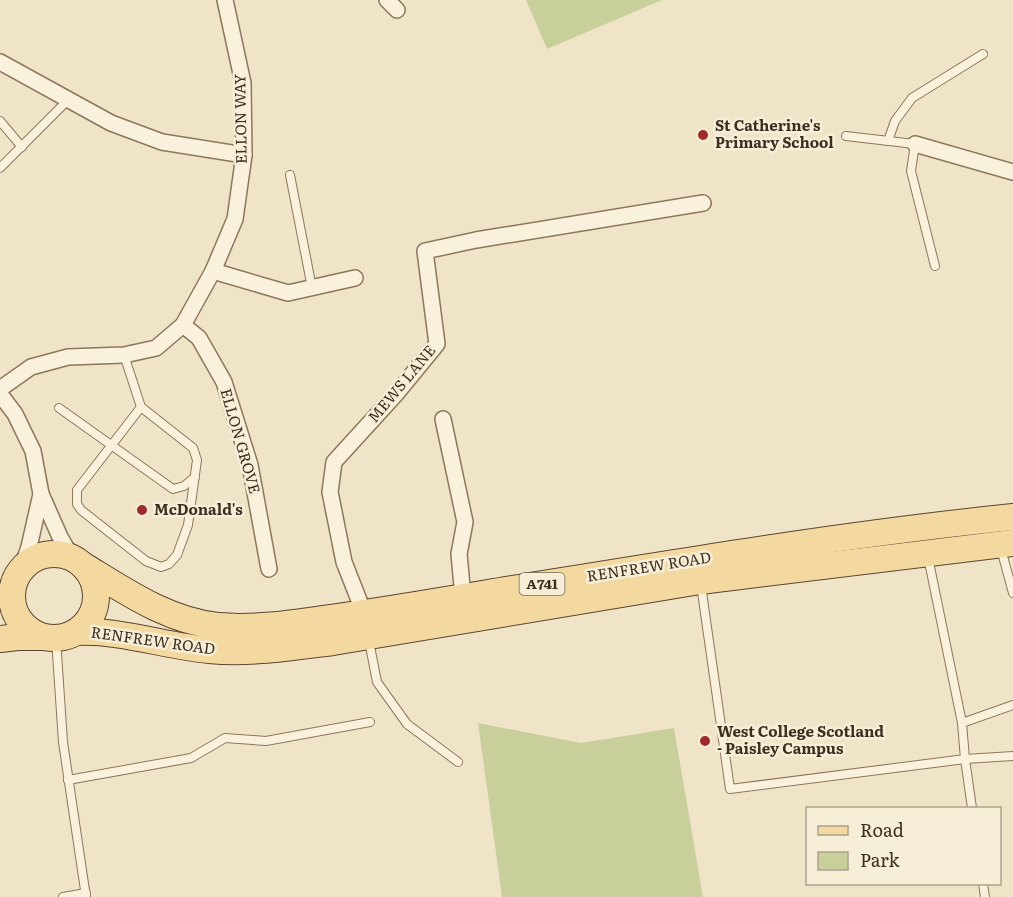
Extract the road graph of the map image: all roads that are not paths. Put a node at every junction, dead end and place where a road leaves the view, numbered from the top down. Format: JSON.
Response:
{"nodes":[{"id":1,"x":225,"y":0,"type":"edge"},
{"id":2,"x":983,"y":54,"type":"dead end"},
{"id":3,"x":0,"y":62,"type":"edge"},
{"id":4,"x":69,"y":99,"type":"junction"},
{"id":5,"x":0,"y":121,"type":"edge"},
{"id":6,"x":846,"y":136,"type":"dead end"},
{"id":7,"x":888,"y":141,"type":"junction"},
{"id":8,"x":915,"y":144,"type":"junction"},
{"id":9,"x":22,"y":147,"type":"junction"},
{"id":10,"x":244,"y":155,"type":"junction"},
{"id":11,"x":0,"y":168,"type":"edge"},
{"id":12,"x":1013,"y":172,"type":"edge"},
{"id":13,"x":290,"y":175,"type":"dead end"},
{"id":14,"x":703,"y":203,"type":"dead end"},
{"id":15,"x":935,"y":266,"type":"dead end"},
{"id":16,"x":213,"y":271,"type":"junction"},
{"id":17,"x":355,"y":278,"type":"dead end"},
{"id":18,"x":312,"y":288,"type":"junction"},
{"id":19,"x":183,"y":325,"type":"junction"},
{"id":20,"x":124,"y":355,"type":"junction"},
{"id":21,"x":0,"y":389,"type":"edge"},
{"id":22,"x":0,"y":394,"type":"edge"},
{"id":23,"x":141,"y":407,"type":"junction"},
{"id":24,"x":59,"y":408,"type":"dead end"},
{"id":25,"x":443,"y":418,"type":"dead end"},
{"id":26,"x":111,"y":446,"type":"junction"},
{"id":27,"x":195,"y":477,"type":"junction"},
{"id":28,"x":41,"y":494,"type":"junction"},
{"id":29,"x":1013,"y":517,"type":"edge"},
{"id":30,"x":925,"y":539,"type":"junction"},
{"id":31,"x":1006,"y":544,"type":"edge"},
{"id":32,"x":78,"y":562,"type":"junction"},
{"id":33,"x":269,"y":569,"type":"dead end"},
{"id":34,"x":699,"y":570,"type":"junction"},
{"id":35,"x":12,"y":581,"type":"edge"},
{"id":36,"x":1013,"y":593,"type":"edge"},
{"id":37,"x":463,"y":597,"type":"junction"},
{"id":38,"x":367,"y":625,"type":"junction"},
{"id":39,"x":59,"y":636,"type":"junction"},
{"id":40,"x":0,"y":639,"type":"edge"},
{"id":41,"x":1013,"y":705,"type":"edge"},
{"id":42,"x":370,"y":722,"type":"dead end"},
{"id":43,"x":962,"y":723,"type":"junction"},
{"id":44,"x":1013,"y":756,"type":"edge"},
{"id":45,"x":965,"y":759,"type":"junction"},
{"id":46,"x":458,"y":762,"type":"dead end"},
{"id":47,"x":68,"y":780,"type":"junction"},
{"id":48,"x":972,"y":807,"type":"edge"},
{"id":49,"x":86,"y":895,"type":"edge"},
{"id":50,"x":63,"y":897,"type":"edge"}],
"edges":[{"from":1,"to":10,"type":"street","name":"ELLON WAY"},
{"from":2,"to":7,"type":"lane"},
{"from":3,"to":4,"type":"street"},
{"from":4,"to":9,"type":"lane"},
{"from":4,"to":10,"type":"street"},
{"from":5,"to":9,"type":"lane"},
{"from":6,"to":7,"type":"lane"},
{"from":7,"to":8,"type":"lane"},
{"from":8,"to":12,"type":"street"},
{"from":8,"to":15,"type":"lane"},
{"from":9,"to":11,"type":"lane"},
{"from":10,"to":16,"type":"street","name":"ELLON WAY"},
{"from":13,"to":18,"type":"lane"},
{"from":14,"to":38,"type":"street","name":"MEWS LANE"},
{"from":16,"to":18,"type":"street"},
{"from":16,"to":19,"type":"street","name":"ELLON WAY"},
{"from":17,"to":18,"type":"street"},
{"from":19,"to":20,"type":"street","name":"ELLON WAY"},
{"from":19,"to":33,"type":"street","name":"ELLON GROVE"},
{"from":20,"to":21,"type":"street","name":"ELLON WAY"},
{"from":20,"to":23,"type":"lane"},
{"from":22,"to":28,"type":"street"},
{"from":23,"to":26,"type":"lane"},
{"from":23,"to":27,"type":"lane"},
{"from":24,"to":26,"type":"lane"},
{"from":25,"to":37,"type":"street"},
{"from":26,"to":27,"type":"lane"},
{"from":26,"to":27,"type":"lane"},
{"from":28,"to":32,"type":"street"},
{"from":28,"to":35,"type":"street"},
{"from":29,"to":30,"type":"main road","name":"RENFREW ROAD","number":"A741"},
{"from":30,"to":31,"type":"main road","name":"RENFREW ROAD","number":"A741"},
{"from":30,"to":34,"type":"main road","name":"RENFREW ROAD","number":"A741"},
{"from":30,"to":43,"type":"lane"},
{"from":31,"to":36,"type":"lane"},
{"from":32,"to":35,"type":"main road"},
{"from":32,"to":38,"type":"main road","name":"RENFREW ROAD","number":"A741"},
{"from":32,"to":39,"type":"main road"},
{"from":34,"to":37,"type":"main road","name":"RENFREW ROAD","number":"A741"},
{"from":34,"to":38,"type":"main road","name":"RENFREW ROAD","number":"A741"},
{"from":34,"to":45,"type":"lane"},
{"from":35,"to":39,"type":"main road"},
{"from":37,"to":38,"type":"main road","name":"RENFREW ROAD","number":"A741"},
{"from":38,"to":39,"type":"main road","name":"RENFREW ROAD","number":"A741"},
{"from":38,"to":46,"type":"lane"},
{"from":39,"to":40,"type":"main road","name":"RENFREW ROAD","number":"A741"},
{"from":39,"to":47,"type":"lane"},
{"from":41,"to":43,"type":"lane"},
{"from":42,"to":47,"type":"lane"},
{"from":43,"to":45,"type":"lane"},
{"from":44,"to":45,"type":"lane"},
{"from":45,"to":48,"type":"lane"},
{"from":47,"to":49,"type":"lane"},
{"from":49,"to":50,"type":"lane"}]}
